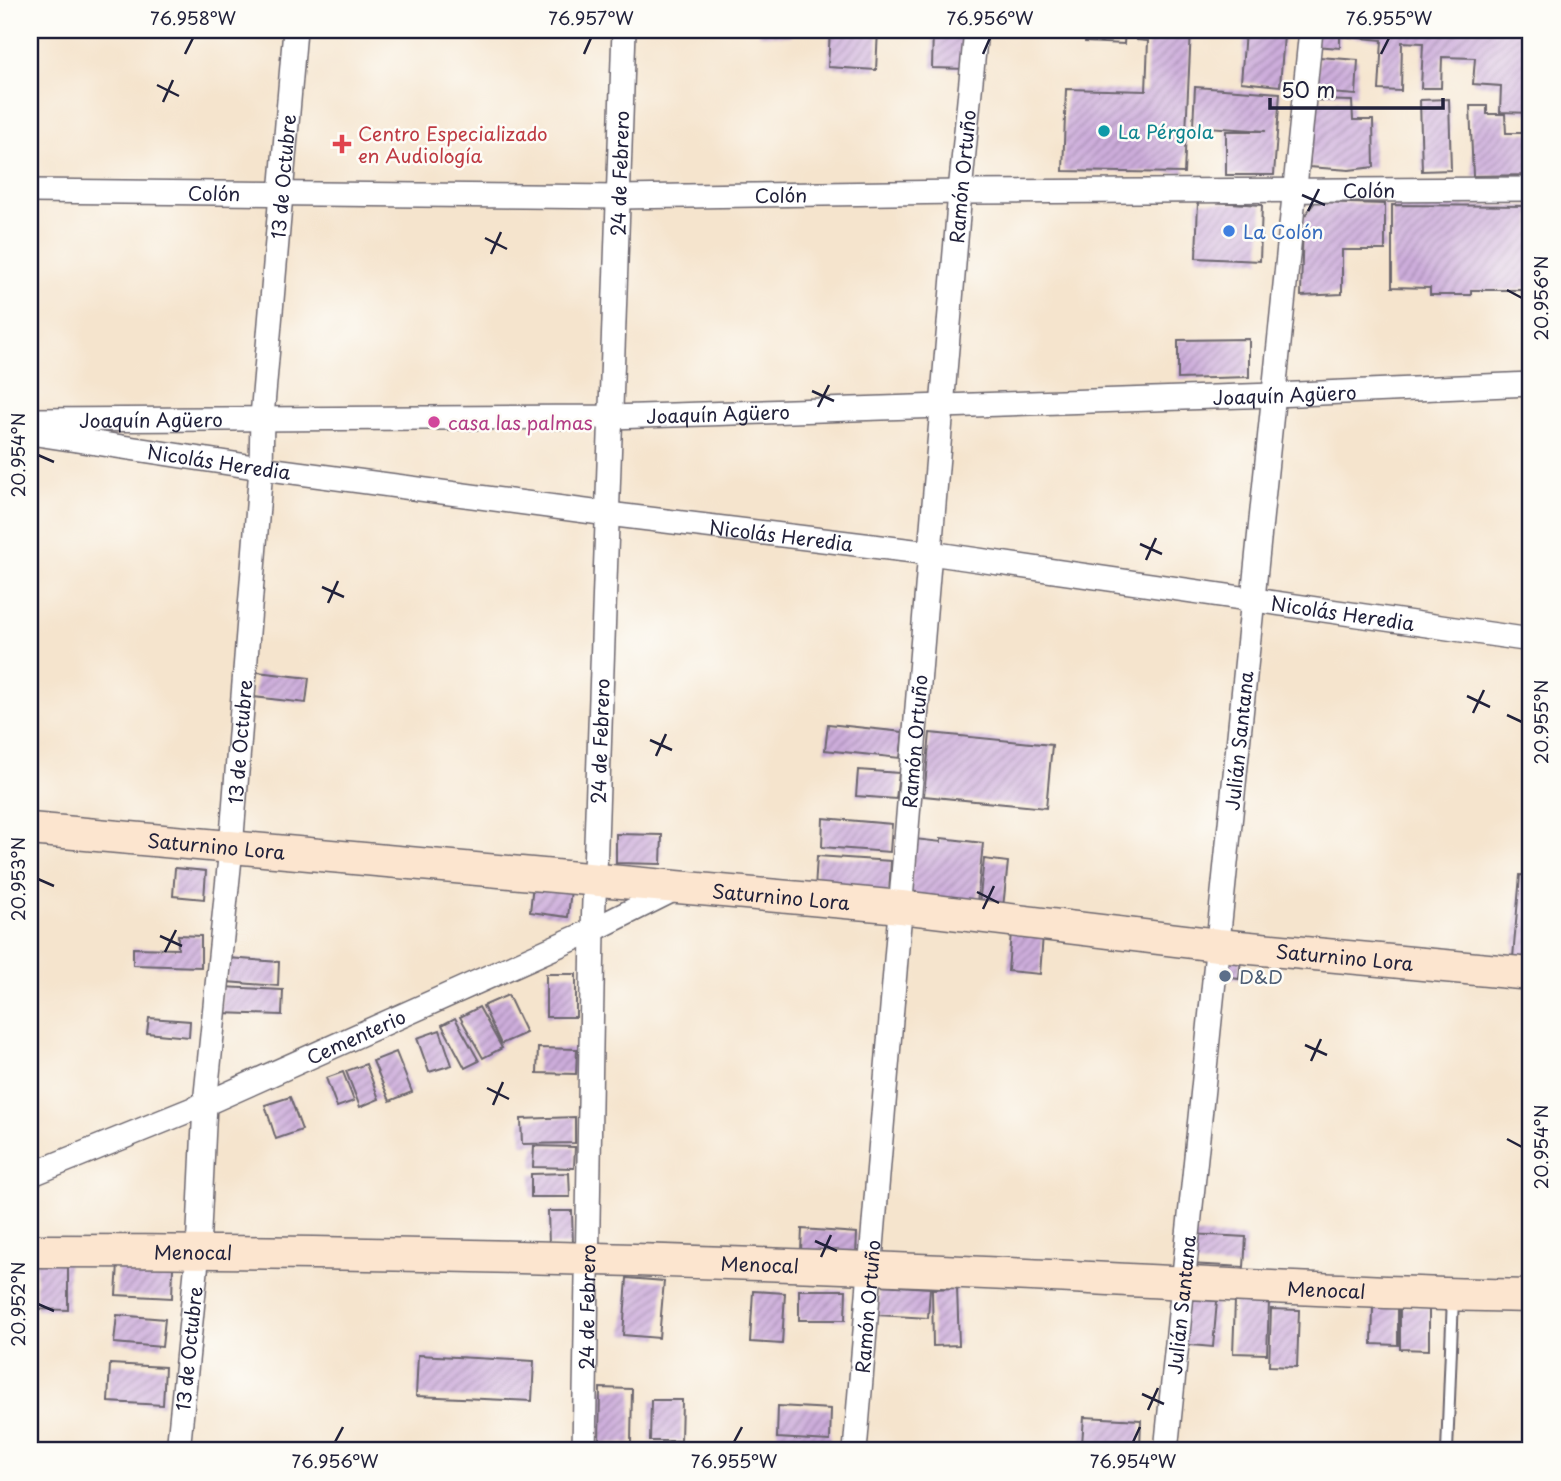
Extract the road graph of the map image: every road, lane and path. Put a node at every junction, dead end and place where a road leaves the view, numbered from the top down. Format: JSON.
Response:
{"nodes":[{"id":1,"x":295,"y":30,"type":"edge"},
{"id":2,"x":624,"y":30,"type":"edge"},
{"id":3,"x":976,"y":30,"type":"edge"},
{"id":4,"x":1311,"y":30,"type":"edge"},
{"id":5,"x":1531,"y":190,"type":"edge"},
{"id":6,"x":30,"y":191,"type":"edge"},
{"id":7,"x":1295,"y":191,"type":"junction"},
{"id":8,"x":960,"y":192,"type":"junction"},
{"id":9,"x":281,"y":195,"type":"junction"},
{"id":10,"x":619,"y":197,"type":"junction"},
{"id":11,"x":1531,"y":384,"type":"edge"},
{"id":12,"x":1274,"y":395,"type":"junction"},
{"id":13,"x":943,"y":406,"type":"junction"},
{"id":14,"x":262,"y":417,"type":"junction"},
{"id":15,"x":611,"y":417,"type":"junction"},
{"id":16,"x":30,"y":419,"type":"edge"},
{"id":17,"x":30,"y":433,"type":"edge"},
{"id":18,"x":261,"y":468,"type":"junction"},
{"id":19,"x":608,"y":514,"type":"junction"},
{"id":20,"x":930,"y":553,"type":"junction"},
{"id":21,"x":1253,"y":601,"type":"junction"},
{"id":22,"x":1531,"y":640,"type":"edge"},
{"id":23,"x":30,"y":829,"type":"edge"},
{"id":24,"x":231,"y":848,"type":"junction"},
{"id":25,"x":595,"y":878,"type":"junction"},
{"id":26,"x":677,"y":888,"type":"junction"},
{"id":27,"x":901,"y":907,"type":"junction"},
{"id":28,"x":593,"y":930,"type":"junction"},
{"id":29,"x":1218,"y":945,"type":"junction"},
{"id":30,"x":1531,"y":974,"type":"edge"},
{"id":31,"x":205,"y":1104,"type":"junction"},
{"id":32,"x":30,"y":1175,"type":"edge"},
{"id":33,"x":30,"y":1251,"type":"edge"},
{"id":34,"x":198,"y":1251,"type":"junction"},
{"id":35,"x":586,"y":1258,"type":"junction"},
{"id":36,"x":871,"y":1268,"type":"junction"},
{"id":37,"x":1183,"y":1284,"type":"junction"},
{"id":38,"x":1453,"y":1294,"type":"junction"},
{"id":39,"x":1531,"y":1296,"type":"edge"},
{"id":40,"x":178,"y":1451,"type":"edge"},
{"id":41,"x":584,"y":1451,"type":"edge"},
{"id":42,"x":855,"y":1451,"type":"edge"},
{"id":43,"x":1166,"y":1451,"type":"edge"},
{"id":44,"x":1447,"y":1451,"type":"edge"}],
"edges":[{"from":1,"to":9,"type":"street","name":"13 de Octubre"},
{"from":2,"to":10,"type":"street","name":"24 de Febrero"},
{"from":3,"to":8,"type":"street","name":"Ramón Ortuño"},
{"from":4,"to":7,"type":"street","name":"Julián Santana"},
{"from":5,"to":7,"type":"street","name":"Colón"},
{"from":6,"to":9,"type":"street","name":"Colón"},
{"from":7,"to":8,"type":"street","name":"Colón"},
{"from":7,"to":12,"type":"street","name":"Julián Santana"},
{"from":8,"to":10,"type":"street","name":"Colón"},
{"from":8,"to":13,"type":"street","name":"Ramón Ortuño"},
{"from":9,"to":10,"type":"street","name":"Colón"},
{"from":9,"to":14,"type":"street","name":"13 de Octubre"},
{"from":10,"to":15,"type":"street","name":"24 de Febrero"},
{"from":11,"to":12,"type":"street","name":"Joaquín Agüero"},
{"from":12,"to":13,"type":"street","name":"Joaquín Agüero"},
{"from":12,"to":21,"type":"street","name":"Julián Santana"},
{"from":13,"to":15,"type":"street","name":"Joaquín Agüero"},
{"from":13,"to":20,"type":"street","name":"Ramón Ortuño"},
{"from":14,"to":15,"type":"street","name":"Joaquín Agüero"},
{"from":14,"to":16,"type":"street","name":"Joaquín Agüero"},
{"from":14,"to":18,"type":"street","name":"13 de Octubre"},
{"from":15,"to":19,"type":"street","name":"24 de Febrero"},
{"from":17,"to":18,"type":"street","name":"Nicolás Heredia"},
{"from":18,"to":19,"type":"street","name":"Nicolás Heredia"},
{"from":18,"to":24,"type":"street","name":"13 de Octubre"},
{"from":19,"to":20,"type":"street","name":"Nicolás Heredia"},
{"from":19,"to":25,"type":"street","name":"24 de Febrero"},
{"from":20,"to":21,"type":"street","name":"Nicolás Heredia"},
{"from":20,"to":27,"type":"street","name":"Ramón Ortuño"},
{"from":21,"to":22,"type":"street","name":"Nicolás Heredia"},
{"from":21,"to":29,"type":"street","name":"Julián Santana"},
{"from":23,"to":24,"type":"street","name":"Saturnino Lora"},
{"from":24,"to":25,"type":"street","name":"Saturnino Lora"},
{"from":24,"to":31,"type":"street","name":"13 de Octubre"},
{"from":25,"to":26,"type":"street","name":"Saturnino Lora"},
{"from":25,"to":28,"type":"street","name":"24 de Febrero"},
{"from":26,"to":27,"type":"street","name":"Saturnino Lora"},
{"from":26,"to":28,"type":"street","name":"Cementerio"},
{"from":27,"to":29,"type":"street","name":"Saturnino Lora"},
{"from":27,"to":36,"type":"street","name":"Ramón Ortuño"},
{"from":28,"to":31,"type":"street","name":"Cementerio"},
{"from":28,"to":35,"type":"street","name":"24 de Febrero"},
{"from":29,"to":30,"type":"street","name":"Saturnino Lora"},
{"from":29,"to":37,"type":"street","name":"Julián Santana"},
{"from":31,"to":32,"type":"street","name":"Cementerio"},
{"from":31,"to":34,"type":"street","name":"13 de Octubre"},
{"from":33,"to":34,"type":"street","name":"Menocal"},
{"from":34,"to":35,"type":"street","name":"Menocal"},
{"from":34,"to":40,"type":"street","name":"13 de Octubre"},
{"from":35,"to":36,"type":"street","name":"Menocal"},
{"from":35,"to":41,"type":"street","name":"24 de Febrero"},
{"from":36,"to":37,"type":"street","name":"Menocal"},
{"from":36,"to":42,"type":"street","name":"Ramón Ortuño"},
{"from":37,"to":38,"type":"street","name":"Menocal"},
{"from":37,"to":43,"type":"street","name":"Julián Santana"},
{"from":38,"to":39,"type":"street","name":"Menocal"},
{"from":38,"to":44,"type":"lane"}]}
